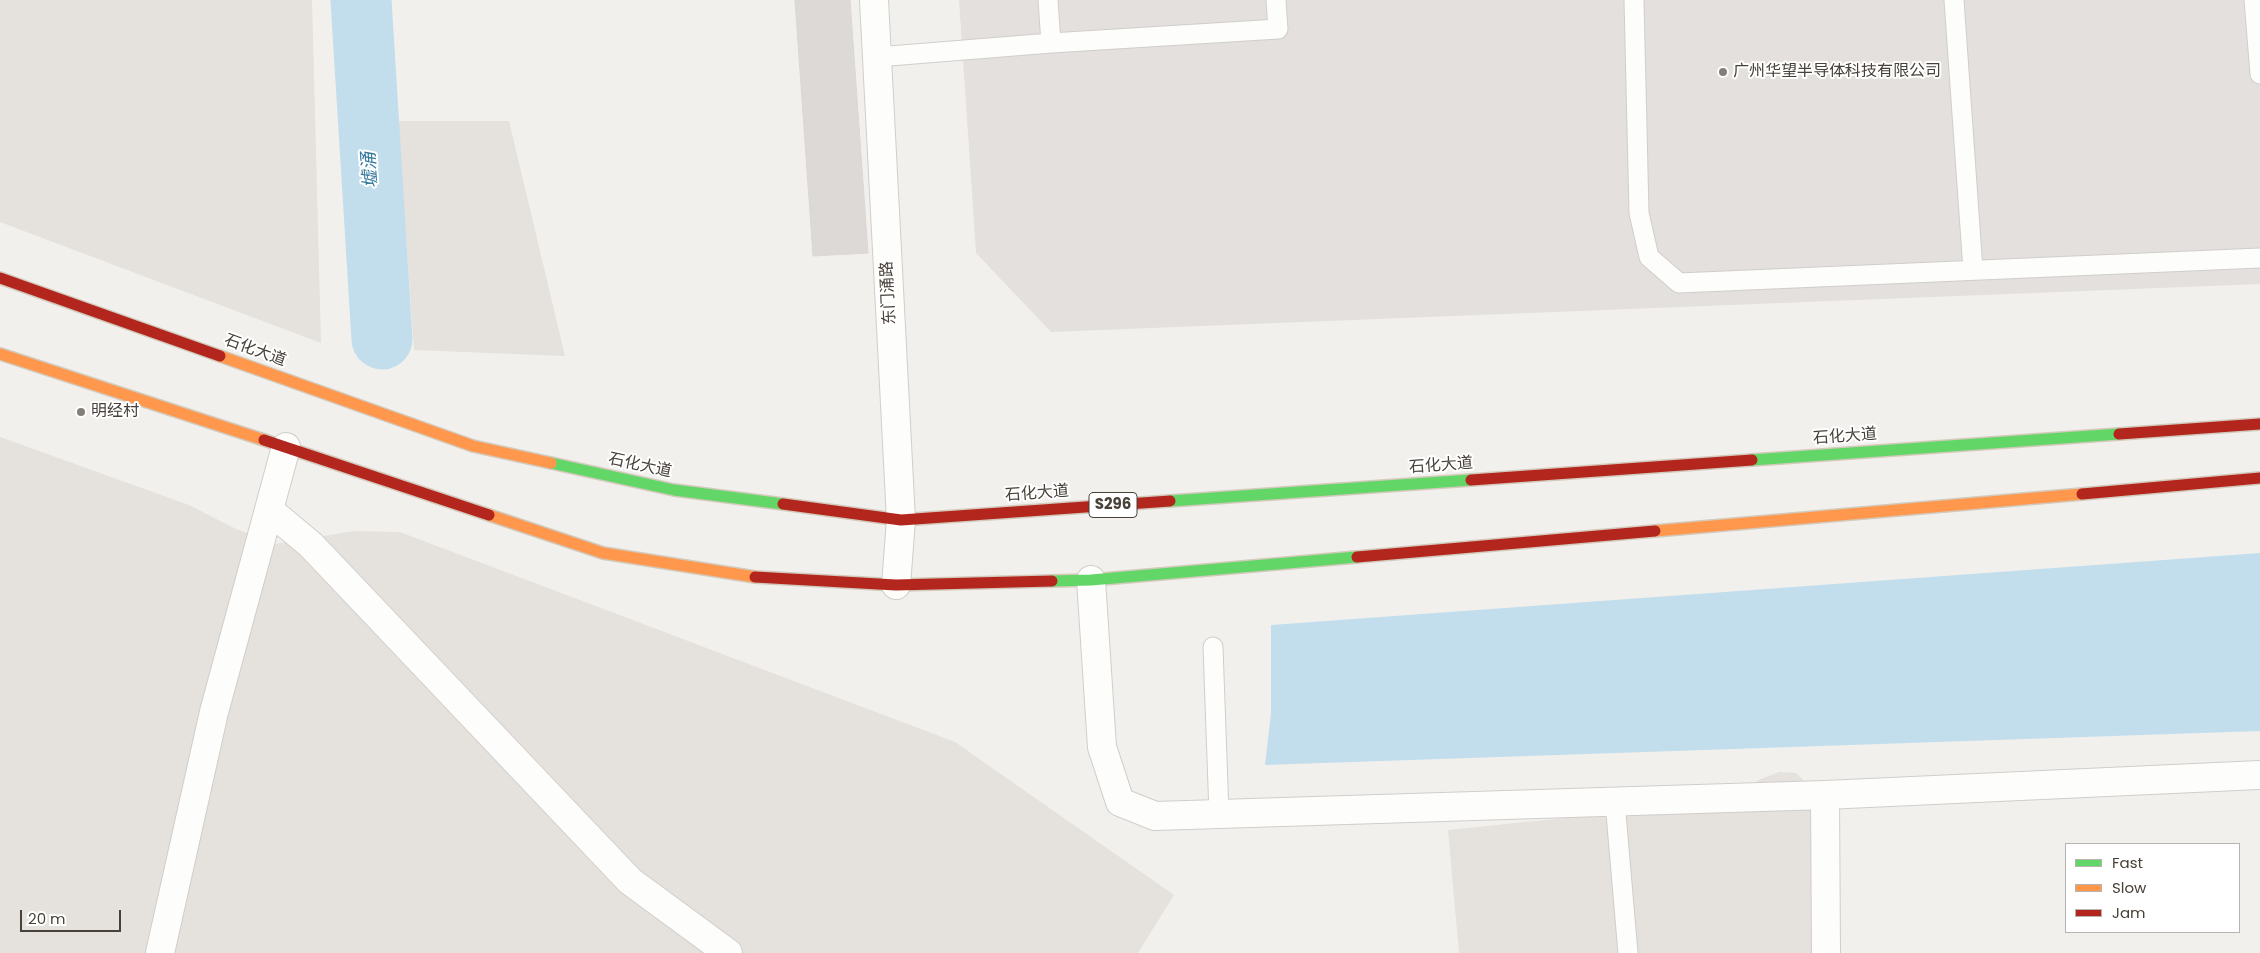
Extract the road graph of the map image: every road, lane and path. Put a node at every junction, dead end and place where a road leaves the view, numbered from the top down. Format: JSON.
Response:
{"nodes":[{"id":1,"x":874,"y":0,"type":"edge"},
{"id":2,"x":1048,"y":0,"type":"edge"},
{"id":3,"x":1276,"y":0,"type":"edge"},
{"id":4,"x":1634,"y":0,"type":"edge"},
{"id":5,"x":1954,"y":0,"type":"edge"},
{"id":6,"x":2254,"y":0,"type":"edge"},
{"id":7,"x":1051,"y":43,"type":"junction"},
{"id":8,"x":877,"y":57,"type":"junction"},
{"id":9,"x":2260,"y":74,"type":"edge"},
{"id":10,"x":2260,"y":258,"type":"edge"},
{"id":11,"x":1973,"y":270,"type":"junction"},
{"id":12,"x":0,"y":278,"type":"edge"},
{"id":13,"x":0,"y":354,"type":"edge"},
{"id":14,"x":2260,"y":424,"type":"edge"},
{"id":15,"x":286,"y":447,"type":"junction"},
{"id":16,"x":2260,"y":478,"type":"edge"},
{"id":17,"x":269,"y":510,"type":"junction"},
{"id":18,"x":901,"y":520,"type":"junction"},
{"id":19,"x":1091,"y":580,"type":"junction"},
{"id":20,"x":896,"y":585,"type":"junction"},
{"id":21,"x":1213,"y":647,"type":"dead end"},
{"id":22,"x":2260,"y":775,"type":"edge"},
{"id":23,"x":1825,"y":795,"type":"junction"},
{"id":24,"x":1615,"y":802,"type":"junction"},
{"id":25,"x":1219,"y":814,"type":"junction"},
{"id":26,"x":160,"y":953,"type":"edge"},
{"id":27,"x":728,"y":953,"type":"edge"},
{"id":28,"x":1628,"y":953,"type":"edge"},
{"id":29,"x":1826,"y":953,"type":"edge"}],
"edges":[{"from":1,"to":8,"type":"street","name":"东门涌路"},
{"from":2,"to":7,"type":"lane"},
{"from":3,"to":7,"type":"lane"},
{"from":4,"to":11,"type":"lane"},
{"from":5,"to":11,"type":"lane"},
{"from":6,"to":9,"type":"lane"},
{"from":7,"to":8,"type":"lane"},
{"from":8,"to":18,"type":"street","name":"东门涌路"},
{"from":10,"to":11,"type":"lane"},
{"from":12,"to":18,"type":"main road","name":"石化大道","number":"S296"},
{"from":13,"to":15,"type":"main road"},
{"from":14,"to":18,"type":"main road","name":"石化大道","number":"S296"},
{"from":15,"to":17,"type":"street"},
{"from":15,"to":20,"type":"main road"},
{"from":16,"to":19,"type":"main road"},
{"from":17,"to":26,"type":"street"},
{"from":17,"to":27,"type":"street"},
{"from":18,"to":20,"type":"street","name":"东门涌路"},
{"from":19,"to":20,"type":"main road"},
{"from":19,"to":25,"type":"street"},
{"from":21,"to":25,"type":"lane"},
{"from":22,"to":23,"type":"street"},
{"from":23,"to":24,"type":"street"},
{"from":23,"to":29,"type":"street"},
{"from":24,"to":25,"type":"street"},
{"from":24,"to":28,"type":"lane"}]}
